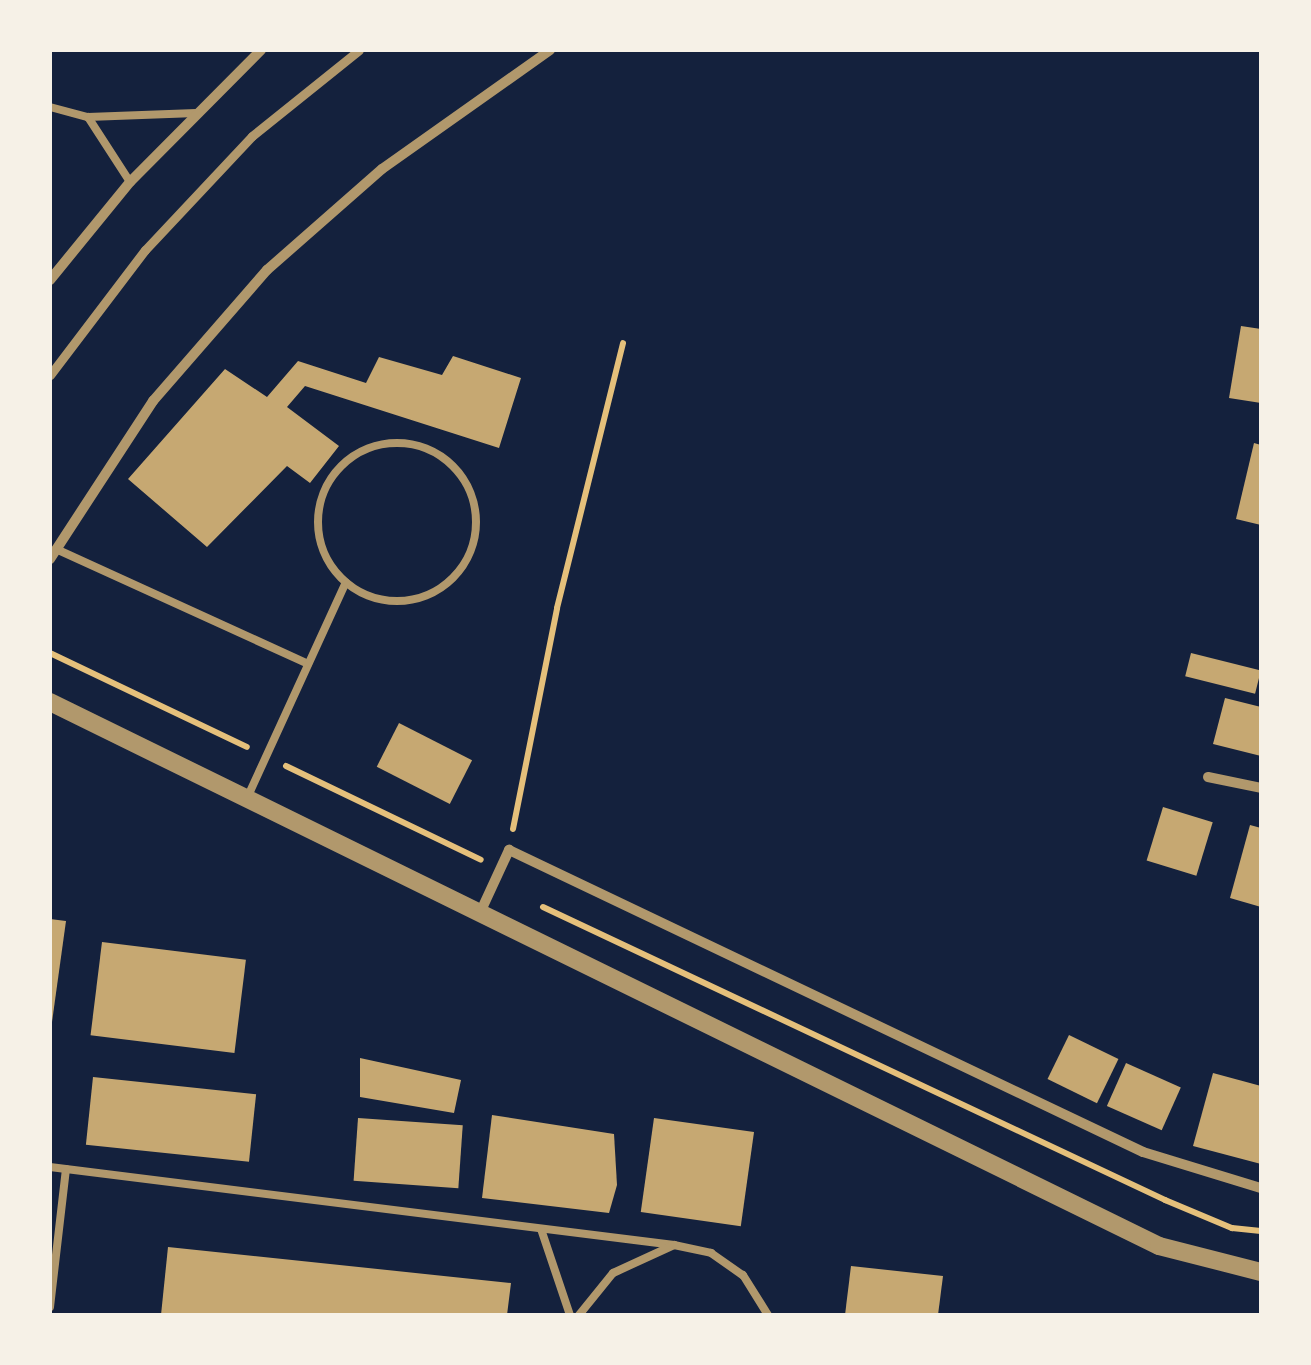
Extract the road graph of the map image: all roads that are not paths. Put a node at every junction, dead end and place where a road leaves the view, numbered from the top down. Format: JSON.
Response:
{"nodes":[{"id":1,"x":261,"y":50,"type":"edge"},
{"id":2,"x":359,"y":50,"type":"edge"},
{"id":3,"x":550,"y":50,"type":"edge"},
{"id":4,"x":50,"y":107,"type":"edge"},
{"id":5,"x":196,"y":113,"type":"junction"},
{"id":6,"x":88,"y":117,"type":"junction"},
{"id":7,"x":130,"y":182,"type":"junction"},
{"id":8,"x":50,"y":280,"type":"edge"},
{"id":9,"x":50,"y":375,"type":"edge"},
{"id":10,"x":53,"y":554,"type":"edge"},
{"id":11,"x":346,"y":582,"type":"junction"},
{"id":12,"x":308,"y":664,"type":"junction"},
{"id":13,"x":50,"y":702,"type":"edge"},
{"id":14,"x":1208,"y":777,"type":"dead end"},
{"id":15,"x":1261,"y":788,"type":"edge"},
{"id":16,"x":245,"y":802,"type":"junction"},
{"id":17,"x":479,"y":916,"type":"junction"},
{"id":18,"x":50,"y":1167,"type":"edge"},
{"id":19,"x":66,"y":1169,"type":"junction"},
{"id":20,"x":1261,"y":1188,"type":"edge"},
{"id":21,"x":541,"y":1229,"type":"junction"},
{"id":22,"x":674,"y":1245,"type":"junction"},
{"id":23,"x":1261,"y":1272,"type":"edge"},
{"id":24,"x":50,"y":1307,"type":"edge"},
{"id":25,"x":570,"y":1315,"type":"edge"},
{"id":26,"x":579,"y":1315,"type":"edge"},
{"id":27,"x":768,"y":1315,"type":"edge"}],
"edges":[{"from":1,"to":5,"type":"street"},
{"from":2,"to":9,"type":"street"},
{"from":3,"to":10,"type":"street"},
{"from":4,"to":6,"type":"lane"},
{"from":5,"to":6,"type":"lane"},
{"from":5,"to":7,"type":"street"},
{"from":6,"to":7,"type":"lane"},
{"from":7,"to":8,"type":"street"},
{"from":10,"to":12,"type":"lane"},
{"from":11,"to":11,"type":"lane"},
{"from":11,"to":12,"type":"lane"},
{"from":12,"to":16,"type":"lane"},
{"from":13,"to":16,"type":"street"},
{"from":14,"to":15,"type":"street"},
{"from":16,"to":17,"type":"street"},
{"from":17,"to":20,"type":"street"},
{"from":17,"to":23,"type":"street"},
{"from":18,"to":19,"type":"lane"},
{"from":19,"to":21,"type":"lane"},
{"from":19,"to":24,"type":"lane"},
{"from":21,"to":22,"type":"lane"},
{"from":21,"to":25,"type":"lane"},
{"from":22,"to":26,"type":"lane"},
{"from":22,"to":27,"type":"lane"}]}
